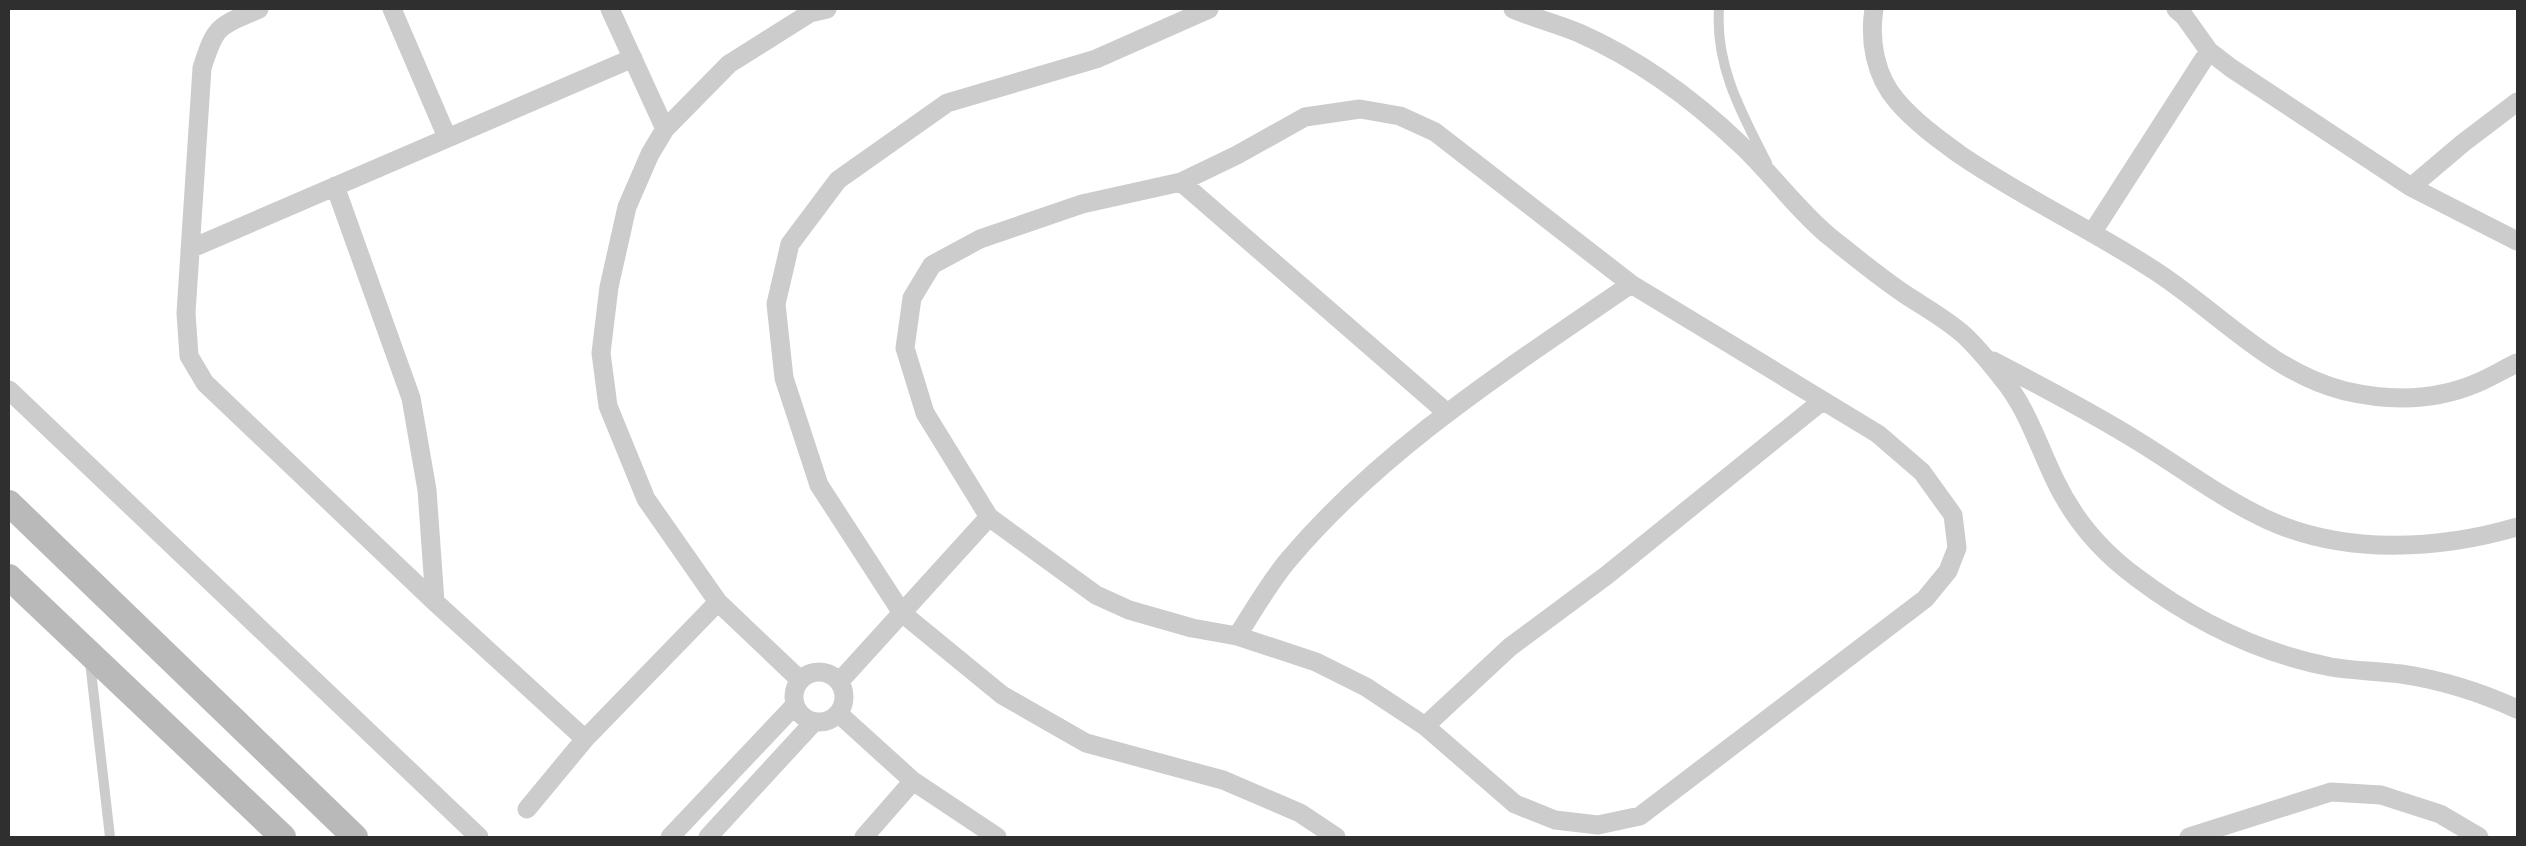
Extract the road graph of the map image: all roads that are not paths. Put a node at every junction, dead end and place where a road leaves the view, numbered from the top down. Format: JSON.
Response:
{"nodes":[{"id":1,"x":259,"y":9,"type":"edge"},
{"id":2,"x":392,"y":9,"type":"edge"},
{"id":3,"x":610,"y":9,"type":"edge"},
{"id":4,"x":1209,"y":9,"type":"edge"},
{"id":5,"x":1520,"y":9,"type":"edge"},
{"id":6,"x":1719,"y":9,"type":"edge"},
{"id":7,"x":1874,"y":9,"type":"edge"},
{"id":8,"x":2176,"y":9,"type":"edge"},
{"id":9,"x":815,"y":10,"type":"edge"},
{"id":10,"x":2209,"y":51,"type":"junction"},
{"id":11,"x":633,"y":58,"type":"junction"},
{"id":12,"x":2517,"y":102,"type":"edge"},
{"id":13,"x":665,"y":129,"type":"junction"},
{"id":14,"x":447,"y":137,"type":"junction"},
{"id":15,"x":1181,"y":182,"type":"junction"},
{"id":16,"x":1778,"y":184,"type":"junction"},
{"id":17,"x":335,"y":186,"type":"junction"},
{"id":18,"x":2411,"y":188,"type":"junction"},
{"id":19,"x":2092,"y":233,"type":"junction"},
{"id":20,"x":2517,"y":241,"type":"edge"},
{"id":21,"x":190,"y":249,"type":"junction"},
{"id":22,"x":1631,"y":284,"type":"junction"},
{"id":23,"x":1985,"y":357,"type":"junction"},
{"id":24,"x":2517,"y":363,"type":"edge"},
{"id":25,"x":9,"y":390,"type":"edge"},
{"id":26,"x":1822,"y":401,"type":"junction"},
{"id":27,"x":1446,"y":412,"type":"junction"},
{"id":28,"x":9,"y":503,"type":"edge"},
{"id":29,"x":989,"y":517,"type":"junction"},
{"id":30,"x":2517,"y":527,"type":"edge"},
{"id":31,"x":9,"y":577,"type":"edge"},
{"id":32,"x":435,"y":602,"type":"junction"},
{"id":33,"x":718,"y":602,"type":"junction"},
{"id":34,"x":902,"y":612,"type":"junction"},
{"id":35,"x":1237,"y":636,"type":"junction"},
{"id":36,"x":89,"y":653,"type":"junction"},
{"id":37,"x":800,"y":680,"type":"junction"},
{"id":38,"x":840,"y":681,"type":"junction"},
{"id":39,"x":795,"y":705,"type":"junction"},
{"id":40,"x":2517,"y":709,"type":"edge"},
{"id":41,"x":838,"y":714,"type":"junction"},
{"id":42,"x":814,"y":722,"type":"junction"},
{"id":43,"x":1425,"y":726,"type":"junction"},
{"id":44,"x":585,"y":740,"type":"junction"},
{"id":45,"x":913,"y":781,"type":"junction"},
{"id":46,"x":527,"y":809,"type":"dead end"},
{"id":47,"x":110,"y":837,"type":"edge"},
{"id":48,"x":283,"y":837,"type":"edge"},
{"id":49,"x":355,"y":837,"type":"edge"},
{"id":50,"x":478,"y":837,"type":"edge"},
{"id":51,"x":670,"y":837,"type":"edge"},
{"id":52,"x":708,"y":837,"type":"edge"},
{"id":53,"x":864,"y":837,"type":"edge"},
{"id":54,"x":997,"y":837,"type":"edge"},
{"id":55,"x":1336,"y":837,"type":"edge"},
{"id":56,"x":2189,"y":837,"type":"edge"},
{"id":57,"x":2479,"y":837,"type":"edge"}],
"edges":[{"from":1,"to":21,"type":"street"},
{"from":2,"to":14,"type":"street"},
{"from":3,"to":11,"type":"street"},
{"from":4,"to":34,"type":"street"},
{"from":5,"to":16,"type":"street"},
{"from":6,"to":16,"type":"lane"},
{"from":7,"to":19,"type":"street"},
{"from":8,"to":10,"type":"street"},
{"from":9,"to":13,"type":"street"},
{"from":10,"to":18,"type":"street"},
{"from":10,"to":19,"type":"street"},
{"from":11,"to":13,"type":"street"},
{"from":11,"to":14,"type":"street"},
{"from":12,"to":18,"type":"street"},
{"from":13,"to":33,"type":"street"},
{"from":14,"to":17,"type":"street"},
{"from":15,"to":22,"type":"street"},
{"from":15,"to":27,"type":"street"},
{"from":15,"to":29,"type":"street"},
{"from":16,"to":23,"type":"street"},
{"from":17,"to":21,"type":"street"},
{"from":17,"to":32,"type":"street"},
{"from":18,"to":20,"type":"street"},
{"from":19,"to":24,"type":"street"},
{"from":21,"to":32,"type":"street"},
{"from":22,"to":26,"type":"street"},
{"from":22,"to":27,"type":"street"},
{"from":23,"to":30,"type":"street"},
{"from":23,"to":40,"type":"street"},
{"from":25,"to":50,"type":"street"},
{"from":26,"to":43,"type":"street"},
{"from":26,"to":43,"type":"street"},
{"from":27,"to":35,"type":"street"},
{"from":28,"to":49,"type":"street"},
{"from":29,"to":34,"type":"street"},
{"from":29,"to":35,"type":"street"},
{"from":31,"to":36,"type":"street"},
{"from":32,"to":44,"type":"street"},
{"from":33,"to":37,"type":"street"},
{"from":33,"to":44,"type":"street"},
{"from":34,"to":38,"type":"street"},
{"from":34,"to":55,"type":"street"},
{"from":35,"to":43,"type":"street"},
{"from":36,"to":47,"type":"lane"},
{"from":36,"to":48,"type":"street"},
{"from":37,"to":38,"type":"street"},
{"from":37,"to":39,"type":"street"},
{"from":38,"to":41,"type":"street"},
{"from":39,"to":42,"type":"street"},
{"from":39,"to":51,"type":"street"},
{"from":41,"to":42,"type":"street"},
{"from":41,"to":45,"type":"street"},
{"from":42,"to":52,"type":"street"},
{"from":44,"to":46,"type":"street"},
{"from":45,"to":53,"type":"street"},
{"from":45,"to":54,"type":"street"},
{"from":56,"to":57,"type":"street"}]}
